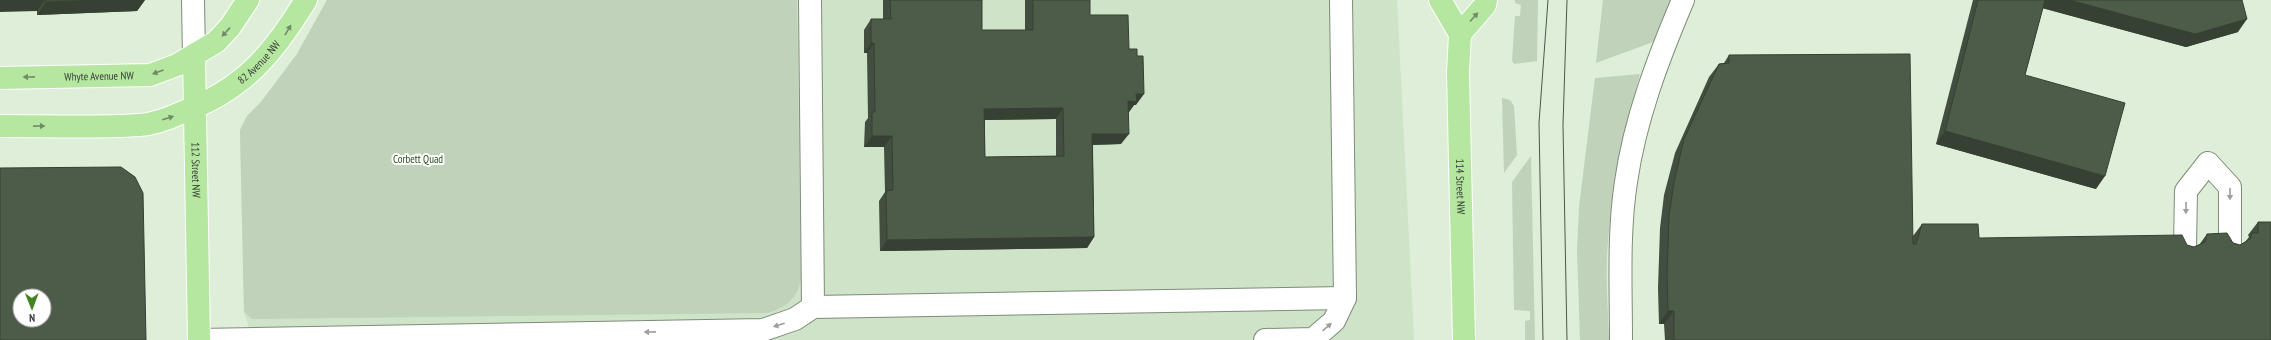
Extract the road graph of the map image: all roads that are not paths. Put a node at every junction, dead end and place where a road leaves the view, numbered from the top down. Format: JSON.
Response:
{"nodes":[{"id":1,"x":193,"y":0,"type":"edge"},
{"id":2,"x":248,"y":0,"type":"edge"},
{"id":3,"x":306,"y":0,"type":"edge"},
{"id":4,"x":810,"y":0,"type":"edge"},
{"id":5,"x":1341,"y":0,"type":"edge"},
{"id":6,"x":1440,"y":0,"type":"edge"},
{"id":7,"x":1486,"y":0,"type":"edge"},
{"id":8,"x":1683,"y":0,"type":"edge"},
{"id":9,"x":1460,"y":34,"type":"junction"},
{"id":10,"x":194,"y":56,"type":"junction"},
{"id":11,"x":0,"y":78,"type":"edge"},
{"id":12,"x":195,"y":108,"type":"junction"},
{"id":13,"x":0,"y":126,"type":"edge"},
{"id":14,"x":2230,"y":246,"type":"edge"},
{"id":15,"x":2185,"y":248,"type":"edge"},
{"id":16,"x":1345,"y":298,"type":"junction"},
{"id":17,"x":813,"y":307,"type":"junction"},
{"id":18,"x":199,"y":340,"type":"edge"},
{"id":19,"x":1265,"y":340,"type":"edge"},
{"id":20,"x":1464,"y":340,"type":"edge"},
{"id":21,"x":1622,"y":340,"type":"edge"}],
"edges":[{"from":1,"to":10,"type":"street","name":"112 Street NW"},
{"from":2,"to":10,"type":"main road","one_way":true},
{"from":12,"to":3,"type":"main road","name":"82 Avenue NW","one_way":true},
{"from":4,"to":17,"type":"street"},
{"from":5,"to":16,"type":"street"},
{"from":6,"to":9,"type":"main road"},
{"from":9,"to":7,"type":"main road","one_way":true},
{"from":8,"to":21,"type":"street"},
{"from":9,"to":20,"type":"main road","name":"114 Street NW"},
{"from":10,"to":11,"type":"main road","name":"Whyte Avenue NW","one_way":true},
{"from":10,"to":12,"type":"main road","name":"112 Street NW"},
{"from":13,"to":12,"type":"main road","one_way":true},
{"from":12,"to":18,"type":"main road","name":"112 Street NW"},
{"from":14,"to":15,"type":"street"},
{"from":16,"to":17,"type":"street"},
{"from":19,"to":16,"type":"street","one_way":true},
{"from":17,"to":18,"type":"street","one_way":true}]}
